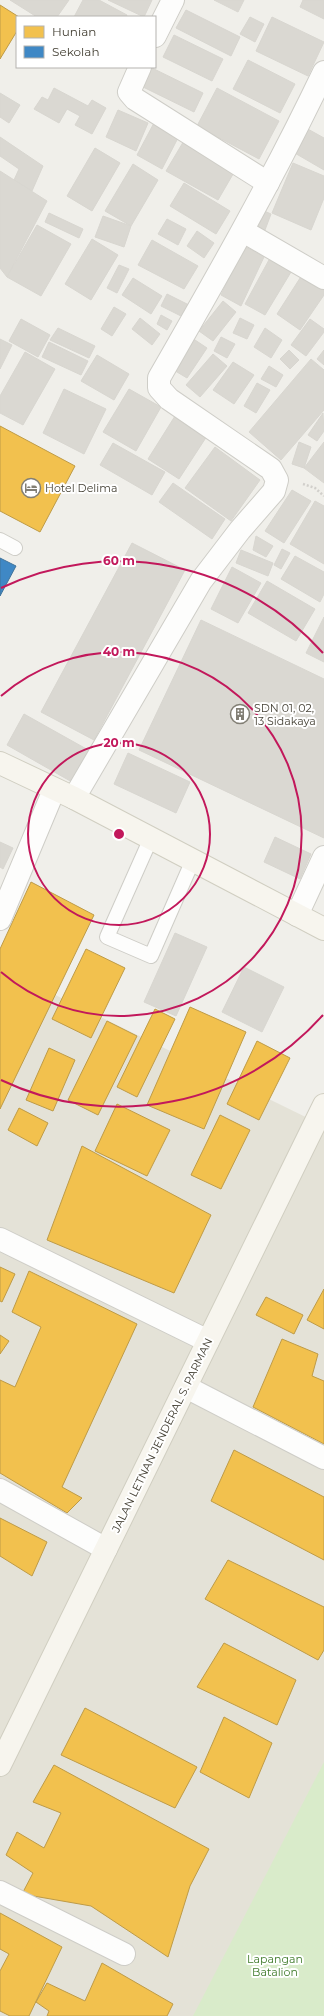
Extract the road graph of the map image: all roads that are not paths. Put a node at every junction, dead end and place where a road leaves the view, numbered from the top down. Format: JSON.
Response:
{"nodes":[{"id":1,"x":173,"y":0,"type":"edge"},
{"id":2,"x":156,"y":34,"type":"edge"},
{"id":3,"x":140,"y":68,"type":"edge"},
{"id":4,"x":324,"y":72,"type":"edge"},
{"id":5,"x":268,"y":183,"type":"junction"},
{"id":6,"x":243,"y":231,"type":"junction"},
{"id":7,"x":324,"y":278,"type":"edge"},
{"id":8,"x":0,"y":540,"type":"edge"},
{"id":9,"x":15,"y":548,"type":"dead end"},
{"id":10,"x":0,"y":763,"type":"edge"},
{"id":11,"x":54,"y":790,"type":"junction"},
{"id":12,"x":74,"y":798,"type":"junction"},
{"id":13,"x":151,"y":838,"type":"junction"},
{"id":14,"x":324,"y":857,"type":"edge"},
{"id":15,"x":193,"y":860,"type":"junction"},
{"id":16,"x":297,"y":914,"type":"junction"},
{"id":17,"x":0,"y":919,"type":"edge"},
{"id":18,"x":324,"y":929,"type":"edge"},
{"id":19,"x":324,"y":1105,"type":"edge"},
{"id":20,"x":0,"y":1239,"type":"edge"},
{"id":21,"x":208,"y":1341,"type":"junction"},
{"id":22,"x":186,"y":1388,"type":"junction"},
{"id":23,"x":324,"y":1458,"type":"edge"},
{"id":24,"x":0,"y":1490,"type":"edge"},
{"id":25,"x":106,"y":1549,"type":"junction"},
{"id":26,"x":0,"y":1765,"type":"edge"},
{"id":27,"x":0,"y":1892,"type":"edge"},
{"id":28,"x":124,"y":1954,"type":"dead end"}],
"edges":[{"from":1,"to":2,"type":"street"},
{"from":3,"to":5,"type":"street"},
{"from":4,"to":5,"type":"street"},
{"from":5,"to":6,"type":"street"},
{"from":6,"to":7,"type":"street"},
{"from":6,"to":12,"type":"street"},
{"from":8,"to":9,"type":"lane"},
{"from":10,"to":11,"type":"main road"},
{"from":11,"to":12,"type":"main road"},
{"from":11,"to":17,"type":"street"},
{"from":12,"to":13,"type":"main road"},
{"from":13,"to":15,"type":"main road"},
{"from":13,"to":15,"type":"lane"},
{"from":14,"to":16,"type":"street"},
{"from":15,"to":16,"type":"main road"},
{"from":16,"to":18,"type":"main road"},
{"from":19,"to":21,"type":"main road","name":"JALAN LETNAN JENDERAL S. PARMAN"},
{"from":20,"to":21,"type":"street"},
{"from":21,"to":22,"type":"main road","name":"JALAN LETNAN JENDERAL S. PARMAN"},
{"from":22,"to":23,"type":"street"},
{"from":22,"to":25,"type":"main road","name":"JALAN LETNAN JENDERAL S. PARMAN"},
{"from":24,"to":25,"type":"street"},
{"from":25,"to":26,"type":"main road","name":"JALAN LETNAN JENDERAL S. PARMAN"},
{"from":27,"to":28,"type":"street"}]}
